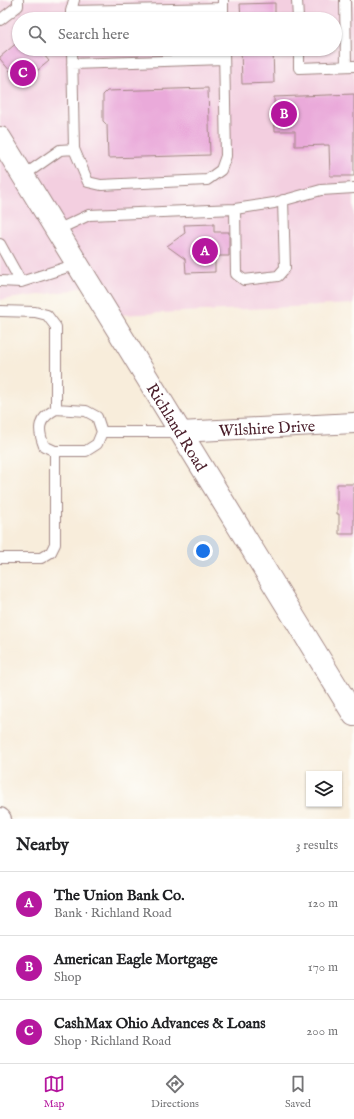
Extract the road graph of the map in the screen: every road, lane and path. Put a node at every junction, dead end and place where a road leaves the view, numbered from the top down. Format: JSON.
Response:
{"nodes":[{"id":1,"x":18,"y":0,"type":"edge"},
{"id":2,"x":66,"y":0,"type":"edge"},
{"id":3,"x":74,"y":0,"type":"edge"},
{"id":4,"x":297,"y":0,"type":"edge"},
{"id":5,"x":345,"y":0,"type":"edge"},
{"id":6,"x":223,"y":4,"type":"edge"},
{"id":7,"x":70,"y":12,"type":"edge"},
{"id":8,"x":72,"y":12,"type":"edge"},
{"id":9,"x":112,"y":12,"type":"edge"},
{"id":10,"x":298,"y":12,"type":"edge"},
{"id":11,"x":0,"y":20,"type":"edge"},
{"id":12,"x":72,"y":56,"type":"edge"},
{"id":13,"x":194,"y":56,"type":"edge"},
{"id":14,"x":224,"y":56,"type":"edge"},
{"id":15,"x":299,"y":56,"type":"edge"},
{"id":16,"x":72,"y":64,"type":"junction"},
{"id":17,"x":350,"y":66,"type":"edge"},
{"id":18,"x":0,"y":138,"type":"edge"},
{"id":19,"x":74,"y":149,"type":"junction"},
{"id":20,"x":22,"y":176,"type":"junction"},
{"id":21,"x":354,"y":188,"type":"edge"},
{"id":22,"x":283,"y":200,"type":"junction"},
{"id":23,"x":235,"y":209,"type":"junction"},
{"id":24,"x":57,"y":230,"type":"junction"},
{"id":25,"x":0,"y":244,"type":"edge"},
{"id":26,"x":77,"y":264,"type":"junction"},
{"id":27,"x":0,"y":281,"type":"edge"},
{"id":28,"x":21,"y":282,"type":"junction"},
{"id":29,"x":0,"y":311,"type":"edge"},
{"id":30,"x":56,"y":409,"type":"junction"},
{"id":31,"x":354,"y":424,"type":"edge"},
{"id":32,"x":102,"y":432,"type":"junction"},
{"id":33,"x":180,"y":432,"type":"junction"},
{"id":34,"x":55,"y":451,"type":"junction"},
{"id":35,"x":0,"y":558,"type":"edge"},
{"id":36,"x":354,"y":715,"type":"edge"}],
"edges":[{"from":1,"to":11,"type":"lane"},
{"from":2,"to":7,"type":"lane"},
{"from":3,"to":8,"type":"lane"},
{"from":4,"to":10,"type":"lane"},
{"from":5,"to":17,"type":"lane"},
{"from":6,"to":9,"type":"lane"},
{"from":12,"to":16,"type":"lane"},
{"from":13,"to":16,"type":"lane"},
{"from":14,"to":19,"type":"lane"},
{"from":15,"to":17,"type":"lane"},
{"from":16,"to":19,"type":"lane"},
{"from":18,"to":20,"type":"main road","name":"Richland Road"},
{"from":19,"to":20,"type":"lane"},
{"from":20,"to":24,"type":"main road","name":"Richland Road"},
{"from":21,"to":22,"type":"lane"},
{"from":22,"to":23,"type":"lane"},
{"from":22,"to":23,"type":"lane"},
{"from":23,"to":24,"type":"lane"},
{"from":24,"to":26,"type":"main road","name":"Richland Road"},
{"from":25,"to":28,"type":"lane"},
{"from":26,"to":28,"type":"lane"},
{"from":26,"to":33,"type":"main road","name":"Richland Road"},
{"from":27,"to":28,"type":"lane"},
{"from":29,"to":30,"type":"lane"},
{"from":30,"to":32,"type":"lane"},
{"from":30,"to":34,"type":"lane"},
{"from":31,"to":33,"type":"street","name":"Wilshire Drive"},
{"from":32,"to":33,"type":"lane"},
{"from":32,"to":34,"type":"lane"},
{"from":33,"to":36,"type":"main road","name":"Richland Road"},
{"from":34,"to":35,"type":"lane"}]}
